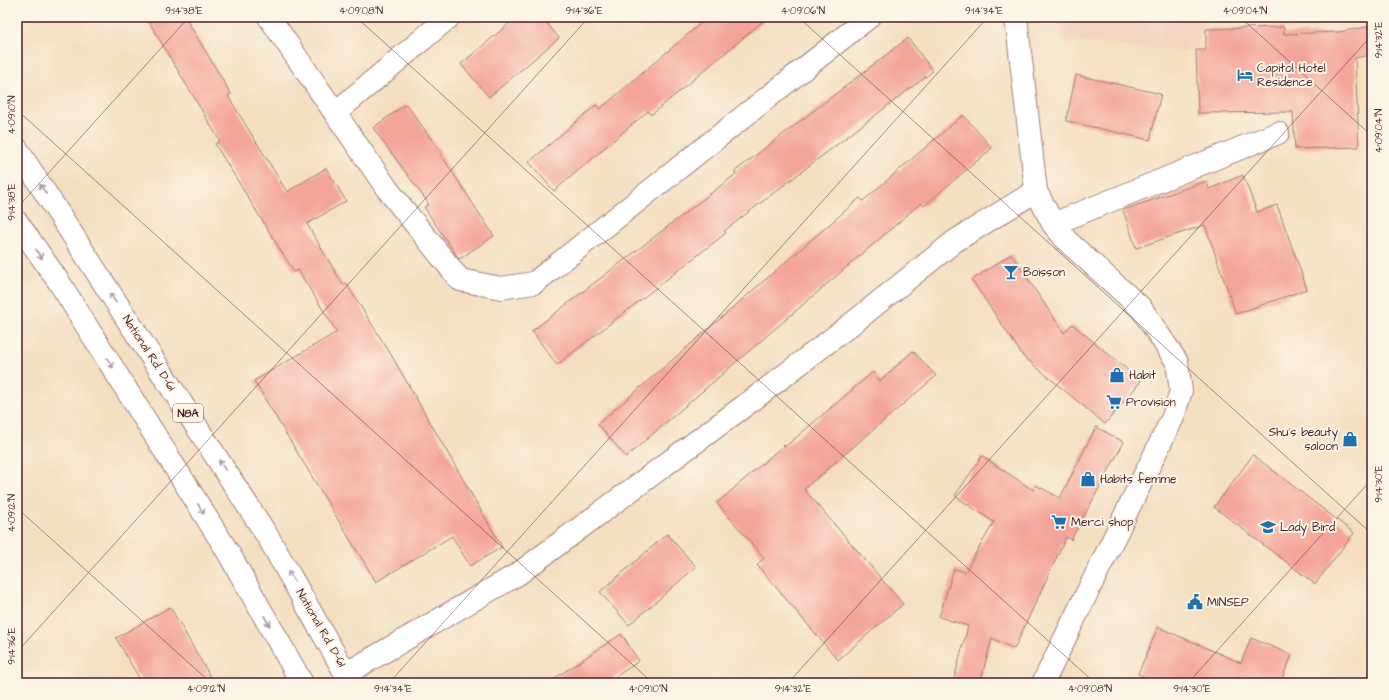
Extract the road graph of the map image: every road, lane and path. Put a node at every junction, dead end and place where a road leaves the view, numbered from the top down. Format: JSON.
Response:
{"nodes":[{"id":1,"x":269,"y":17,"type":"edge"},
{"id":2,"x":449,"y":17,"type":"edge"},
{"id":3,"x":869,"y":17,"type":"edge"},
{"id":4,"x":1016,"y":17,"type":"edge"},
{"id":5,"x":335,"y":113,"type":"junction"},
{"id":6,"x":1278,"y":132,"type":"dead end"},
{"id":7,"x":17,"y":149,"type":"edge"},
{"id":8,"x":1036,"y":191,"type":"junction"},
{"id":9,"x":17,"y":222,"type":"edge"},
{"id":10,"x":1053,"y":224,"type":"junction"},
{"id":11,"x":349,"y":678,"type":"edge"},
{"id":12,"x":302,"y":683,"type":"edge"},
{"id":13,"x":1043,"y":683,"type":"edge"}],
"edges":[{"from":1,"to":5,"type":"main road"},
{"from":2,"to":5,"type":"main road"},
{"from":3,"to":5,"type":"main road"},
{"from":4,"to":8,"type":"main road"},
{"from":6,"to":10,"type":"main road"},
{"from":11,"to":7,"type":"main road","name":"National Rd. D-61","number":"N8A","one_way":true},
{"from":8,"to":10,"type":"main road"},
{"from":8,"to":11,"type":"main road"},
{"from":9,"to":12,"type":"main road","one_way":true},
{"from":10,"to":13,"type":"main road"}]}
